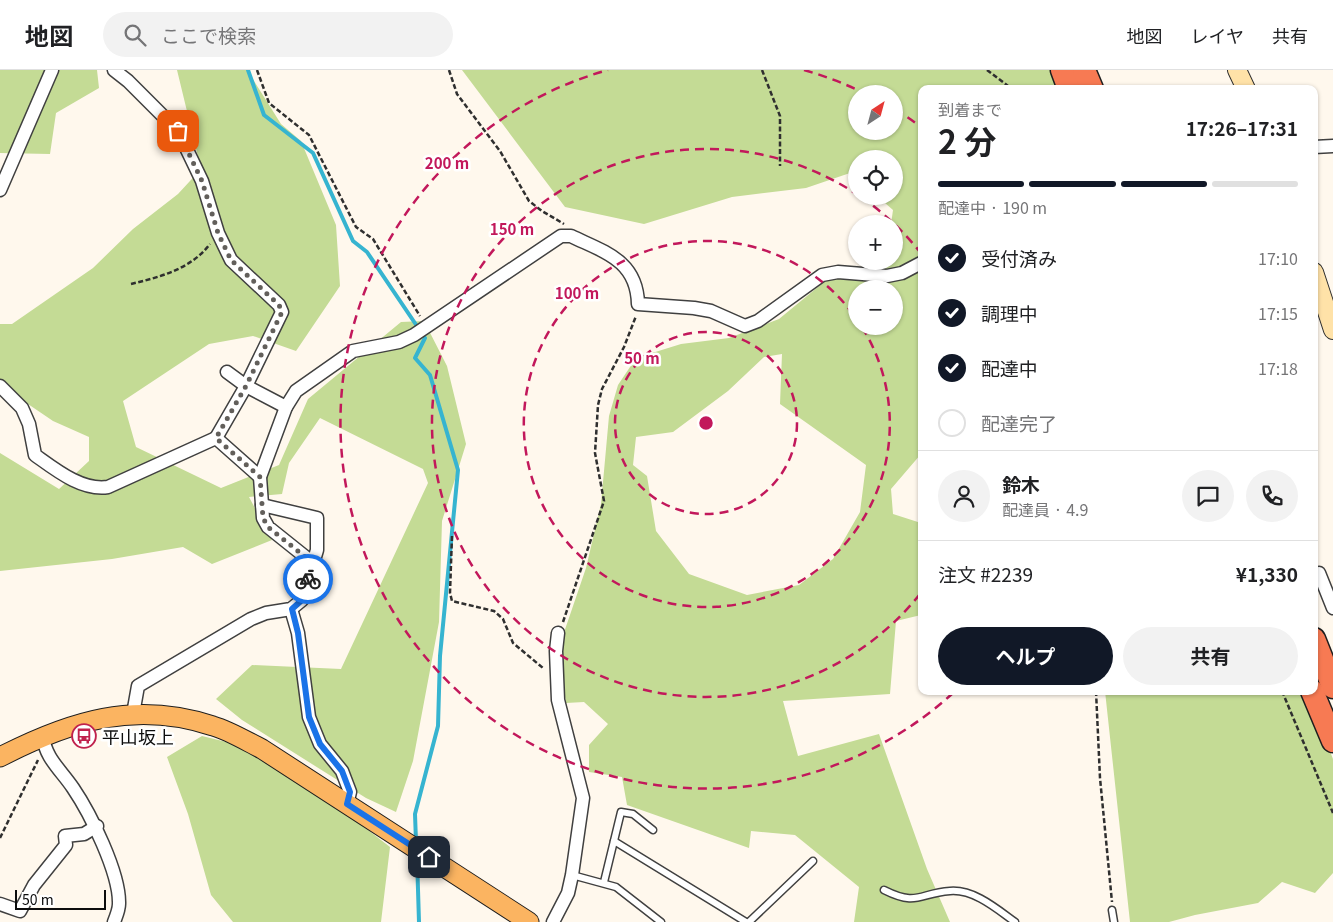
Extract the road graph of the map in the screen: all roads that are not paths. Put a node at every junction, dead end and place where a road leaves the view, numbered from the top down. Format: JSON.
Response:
{"nodes":[{"id":1,"x":52,"y":70,"type":"edge"},
{"id":2,"x":114,"y":70,"type":"edge"},
{"id":3,"x":1062,"y":70,"type":"edge"},
{"id":4,"x":1084,"y":70,"type":"edge"},
{"id":5,"x":1239,"y":71,"type":"edge"},
{"id":6,"x":1068,"y":85,"type":"edge"},
{"id":7,"x":1090,"y":85,"type":"edge"},
{"id":8,"x":1244,"y":85,"type":"edge"},
{"id":9,"x":1333,"y":146,"type":"edge"},
{"id":10,"x":1318,"y":147,"type":"edge"},
{"id":11,"x":0,"y":190,"type":"edge"},
{"id":12,"x":918,"y":265,"type":"edge"},
{"id":13,"x":1318,"y":284,"type":"edge"},
{"id":14,"x":1333,"y":330,"type":"edge"},
{"id":15,"x":227,"y":372,"type":"dead end"},
{"id":16,"x":0,"y":386,"type":"edge"},
{"id":17,"x":246,"y":386,"type":"junction"},
{"id":18,"x":286,"y":407,"type":"junction"},
{"id":19,"x":216,"y":438,"type":"junction"},
{"id":20,"x":260,"y":477,"type":"junction"},
{"id":21,"x":262,"y":505,"type":"junction"},
{"id":22,"x":313,"y":563,"type":"junction"},
{"id":23,"x":1318,"y":573,"type":"dead end"},
{"id":24,"x":1333,"y":608,"type":"edge"},
{"id":25,"x":292,"y":609,"type":"junction"},
{"id":26,"x":558,"y":633,"type":"road end"},
{"id":27,"x":1318,"y":649,"type":"edge"},
{"id":28,"x":1333,"y":687,"type":"edge"},
{"id":29,"x":1314,"y":695,"type":"edge"},
{"id":30,"x":133,"y":714,"type":"junction"},
{"id":31,"x":1333,"y":741,"type":"edge"},
{"id":32,"x":44,"y":742,"type":"junction"},
{"id":33,"x":0,"y":757,"type":"edge"},
{"id":34,"x":347,"y":804,"type":"junction"},
{"id":35,"x":96,"y":826,"type":"junction"},
{"id":36,"x":652,"y":830,"type":"dead end"},
{"id":37,"x":614,"y":841,"type":"junction"},
{"id":38,"x":813,"y":861,"type":"dead end"},
{"id":39,"x":572,"y":875,"type":"junction"},
{"id":40,"x":604,"y":882,"type":"junction"},
{"id":41,"x":884,"y":890,"type":"dead end"},
{"id":42,"x":0,"y":904,"type":"edge"},
{"id":43,"x":1112,"y":910,"type":"road end"},
{"id":44,"x":114,"y":922,"type":"edge"},
{"id":45,"x":529,"y":922,"type":"edge"},
{"id":46,"x":553,"y":922,"type":"edge"},
{"id":47,"x":661,"y":922,"type":"edge"},
{"id":48,"x":748,"y":922,"type":"edge"},
{"id":49,"x":1015,"y":922,"type":"edge"},
{"id":50,"x":1114,"y":922,"type":"edge"}],
"edges":[{"from":1,"to":11,"type":"street"},
{"from":2,"to":17,"type":"street"},
{"from":3,"to":6,"type":"highway"},
{"from":4,"to":7,"type":"highway"},
{"from":5,"to":8,"type":"street"},
{"from":9,"to":10,"type":"street"},
{"from":12,"to":18,"type":"street"},
{"from":13,"to":14,"type":"street"},
{"from":15,"to":17,"type":"street"},
{"from":16,"to":19,"type":"street"},
{"from":17,"to":18,"type":"street"},
{"from":17,"to":19,"type":"street"},
{"from":18,"to":20,"type":"street"},
{"from":19,"to":20,"type":"street"},
{"from":20,"to":21,"type":"street"},
{"from":21,"to":22,"type":"street"},
{"from":21,"to":22,"type":"street"},
{"from":22,"to":25,"type":"street"},
{"from":23,"to":24,"type":"street"},
{"from":25,"to":30,"type":"street"},
{"from":25,"to":34,"type":"street"},
{"from":26,"to":39,"type":"street"},
{"from":27,"to":28,"type":"highway"},
{"from":29,"to":31,"type":"highway"},
{"from":30,"to":32,"type":"main road"},
{"from":30,"to":34,"type":"main road"},
{"from":32,"to":33,"type":"main road"},
{"from":32,"to":35,"type":"street"},
{"from":34,"to":45,"type":"main road"},
{"from":35,"to":42,"type":"street"},
{"from":35,"to":44,"type":"street"},
{"from":36,"to":37,"type":"lane"},
{"from":37,"to":40,"type":"lane"},
{"from":37,"to":48,"type":"lane"},
{"from":38,"to":48,"type":"lane"},
{"from":39,"to":40,"type":"lane"},
{"from":39,"to":46,"type":"street"},
{"from":40,"to":47,"type":"lane"},
{"from":41,"to":49,"type":"lane"},
{"from":43,"to":50,"type":"lane"}]}
